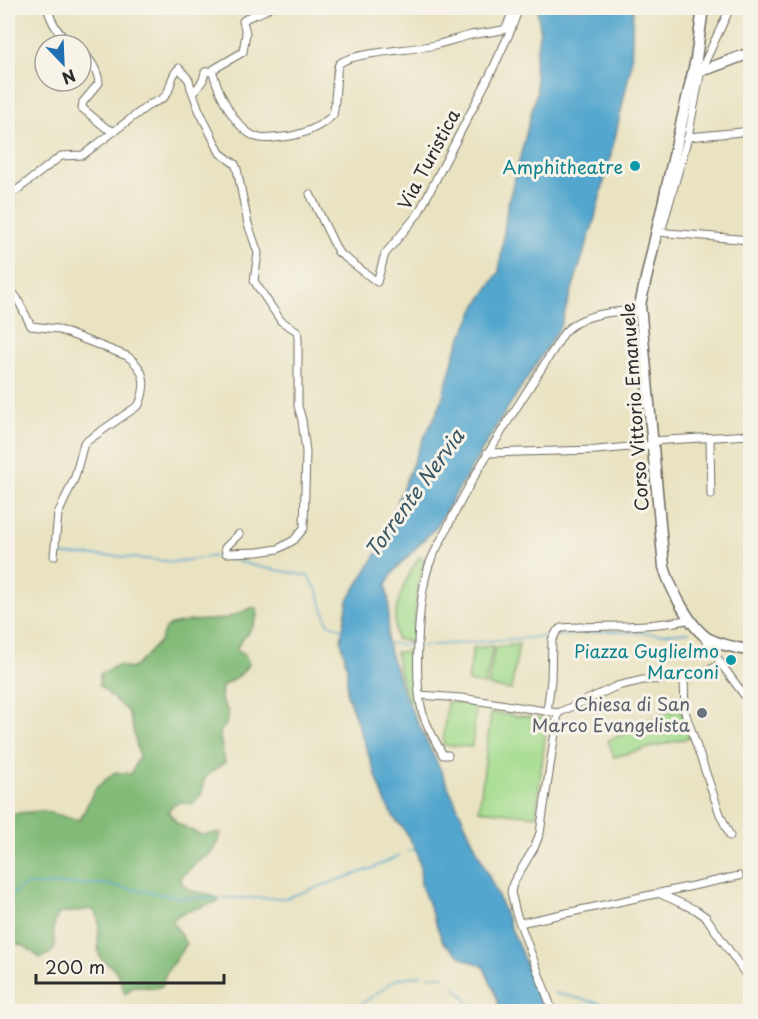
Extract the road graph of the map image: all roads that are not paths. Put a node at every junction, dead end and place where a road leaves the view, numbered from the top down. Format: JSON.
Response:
{"nodes":[{"id":1,"x":47,"y":8,"type":"edge"},
{"id":2,"x":268,"y":8,"type":"edge"},
{"id":3,"x":514,"y":8,"type":"edge"},
{"id":4,"x":519,"y":8,"type":"edge"},
{"id":5,"x":703,"y":8,"type":"edge"},
{"id":6,"x":730,"y":8,"type":"edge"},
{"id":7,"x":59,"y":33,"type":"edge"},
{"id":8,"x":750,"y":53,"type":"edge"},
{"id":9,"x":93,"y":66,"type":"edge"},
{"id":10,"x":214,"y":69,"type":"dead end"},
{"id":11,"x":697,"y":70,"type":"junction"},
{"id":12,"x":191,"y":88,"type":"junction"},
{"id":13,"x":93,"y":90,"type":"edge"},
{"id":14,"x":91,"y":93,"type":"edge"},
{"id":15,"x":750,"y":128,"type":"edge"},
{"id":16,"x":114,"y":131,"type":"junction"},
{"id":17,"x":688,"y":137,"type":"junction"},
{"id":18,"x":670,"y":188,"type":"junction"},
{"id":19,"x":8,"y":190,"type":"edge"},
{"id":20,"x":310,"y":194,"type":"dead end"},
{"id":21,"x":659,"y":232,"type":"junction"},
{"id":22,"x":750,"y":240,"type":"edge"},
{"id":23,"x":8,"y":287,"type":"edge"},
{"id":24,"x":641,"y":310,"type":"junction"},
{"id":25,"x":750,"y":435,"type":"edge"},
{"id":26,"x":710,"y":438,"type":"junction"},
{"id":27,"x":652,"y":443,"type":"junction"},
{"id":28,"x":487,"y":453,"type":"junction"},
{"id":29,"x":711,"y":495,"type":"dead end"},
{"id":30,"x":238,"y":534,"type":"dead end"},
{"id":31,"x":54,"y":556,"type":"dead end"},
{"id":32,"x":691,"y":619,"type":"junction"},
{"id":33,"x":707,"y":640,"type":"junction"},
{"id":34,"x":750,"y":651,"type":"edge"},
{"id":35,"x":721,"y":665,"type":"junction"},
{"id":36,"x":684,"y":679,"type":"junction"},
{"id":37,"x":420,"y":695,"type":"junction"},
{"id":38,"x":750,"y":703,"type":"edge"},
{"id":39,"x":548,"y":712,"type":"junction"},
{"id":40,"x":558,"y":712,"type":"junction"},
{"id":41,"x":448,"y":755,"type":"dead end"},
{"id":42,"x":730,"y":836,"type":"dead end"},
{"id":43,"x":739,"y":876,"type":"dead end"},
{"id":44,"x":506,"y":884,"type":"dead end"},
{"id":45,"x":511,"y":892,"type":"junction"},
{"id":46,"x":658,"y":894,"type":"junction"},
{"id":47,"x":520,"y":923,"type":"junction"},
{"id":48,"x":750,"y":993,"type":"edge"},
{"id":49,"x":553,"y":1011,"type":"edge"}],
"edges":[{"from":1,"to":7,"type":"street"},
{"from":2,"to":10,"type":"street"},
{"from":3,"to":12,"type":"street"},
{"from":4,"to":20,"type":"street","name":"Via Turistica"},
{"from":5,"to":11,"type":"main road","name":"Corso Vittorio Emanuele"},
{"from":6,"to":11,"type":"street"},
{"from":8,"to":11,"type":"main road"},
{"from":9,"to":13,"type":"street"},
{"from":11,"to":17,"type":"street"},
{"from":11,"to":18,"type":"main road","name":"Corso Vittorio Emanuele"},
{"from":12,"to":16,"type":"street"},
{"from":12,"to":30,"type":"street"},
{"from":14,"to":16,"type":"street"},
{"from":15,"to":17,"type":"street"},
{"from":16,"to":19,"type":"street"},
{"from":17,"to":18,"type":"street"},
{"from":18,"to":21,"type":"main road","name":"Corso Vittorio Emanuele"},
{"from":21,"to":22,"type":"street"},
{"from":21,"to":24,"type":"main road","name":"Corso Vittorio Emanuele"},
{"from":23,"to":31,"type":"street"},
{"from":24,"to":27,"type":"main road","name":"Corso Vittorio Emanuele"},
{"from":24,"to":28,"type":"street"},
{"from":25,"to":26,"type":"street"},
{"from":26,"to":27,"type":"street"},
{"from":26,"to":29,"type":"street"},
{"from":27,"to":28,"type":"street"},
{"from":27,"to":32,"type":"main road","name":"Corso Vittorio Emanuele"},
{"from":28,"to":37,"type":"street"},
{"from":32,"to":33,"type":"main road","name":"Corso Vittorio Emanuele"},
{"from":32,"to":39,"type":"street"},
{"from":33,"to":34,"type":"main road"},
{"from":33,"to":35,"type":"street"},
{"from":35,"to":36,"type":"street"},
{"from":35,"to":38,"type":"street"},
{"from":36,"to":40,"type":"street"},
{"from":36,"to":42,"type":"street"},
{"from":37,"to":39,"type":"street"},
{"from":37,"to":41,"type":"street"},
{"from":39,"to":40,"type":"street"},
{"from":40,"to":45,"type":"street"},
{"from":43,"to":46,"type":"street"},
{"from":44,"to":45,"type":"street"},
{"from":45,"to":47,"type":"street"},
{"from":46,"to":47,"type":"street"},
{"from":46,"to":48,"type":"street"},
{"from":47,"to":49,"type":"street"}]}
